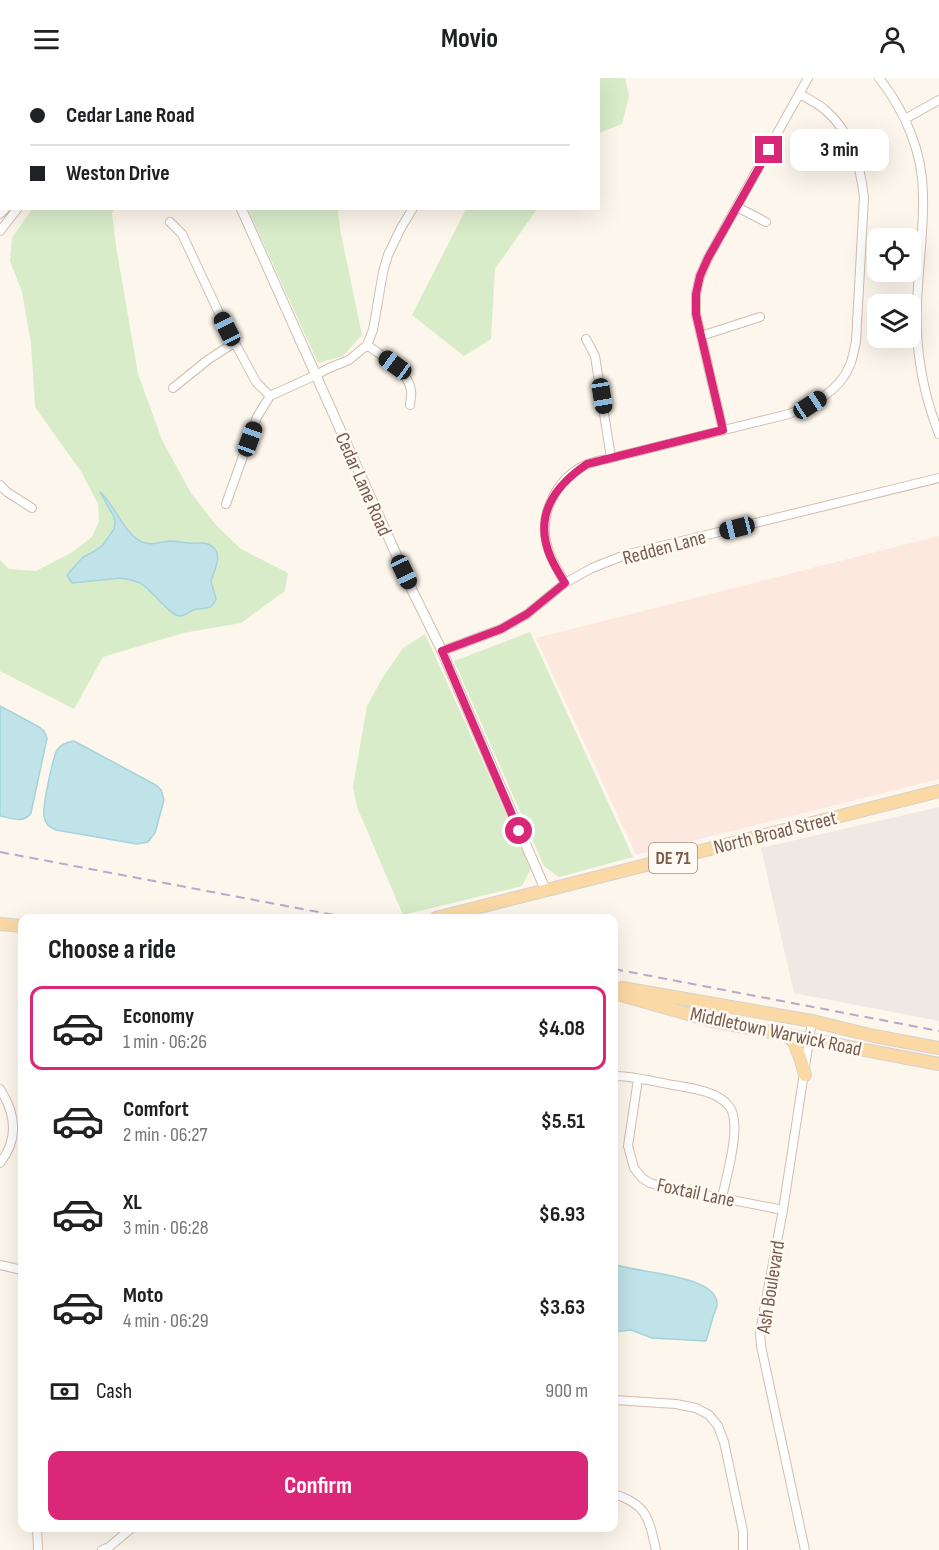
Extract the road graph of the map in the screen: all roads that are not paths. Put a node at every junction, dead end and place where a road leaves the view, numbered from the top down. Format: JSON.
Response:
{"nodes":[{"id":1,"x":808,"y":78,"type":"edge"},
{"id":2,"x":879,"y":78,"type":"edge"},
{"id":3,"x":800,"y":94,"type":"junction"},
{"id":4,"x":939,"y":100,"type":"edge"},
{"id":5,"x":905,"y":119,"type":"junction"},
{"id":6,"x":737,"y":207,"type":"junction"},
{"id":7,"x":16,"y":210,"type":"edge"},
{"id":8,"x":242,"y":210,"type":"edge"},
{"id":9,"x":412,"y":210,"type":"edge"},
{"id":10,"x":170,"y":222,"type":"dead end"},
{"id":11,"x":766,"y":222,"type":"dead end"},
{"id":12,"x":0,"y":231,"type":"edge"},
{"id":13,"x":759,"y":317,"type":"dead end"},
{"id":14,"x":701,"y":336,"type":"junction"},
{"id":15,"x":586,"y":339,"type":"dead end"},
{"id":16,"x":234,"y":343,"type":"junction"},
{"id":17,"x":367,"y":345,"type":"junction"},
{"id":18,"x":316,"y":375,"type":"junction"},
{"id":19,"x":173,"y":388,"type":"dead end"},
{"id":20,"x":270,"y":396,"type":"junction"},
{"id":21,"x":410,"y":405,"type":"dead end"},
{"id":22,"x":723,"y":430,"type":"junction"},
{"id":23,"x":939,"y":434,"type":"edge"},
{"id":24,"x":611,"y":458,"type":"junction"},
{"id":25,"x":939,"y":478,"type":"edge"},
{"id":26,"x":0,"y":485,"type":"edge"},
{"id":27,"x":226,"y":504,"type":"dead end"},
{"id":28,"x":32,"y":508,"type":"dead end"},
{"id":29,"x":565,"y":583,"type":"junction"},
{"id":30,"x":442,"y":651,"type":"junction"},
{"id":31,"x":939,"y":791,"type":"edge"},
{"id":32,"x":546,"y":891,"type":"junction"},
{"id":33,"x":452,"y":914,"type":"edge"},
{"id":34,"x":0,"y":924,"type":"edge"},
{"id":35,"x":18,"y":926,"type":"edge"},
{"id":36,"x":618,"y":988,"type":"edge"},
{"id":37,"x":618,"y":994,"type":"edge"},
{"id":38,"x":812,"y":1021,"type":"junction"},
{"id":39,"x":785,"y":1034,"type":"junction"},
{"id":40,"x":810,"y":1039,"type":"junction"},
{"id":41,"x":939,"y":1048,"type":"edge"},
{"id":42,"x":939,"y":1064,"type":"edge"},
{"id":43,"x":805,"y":1075,"type":"junction"},
{"id":44,"x":618,"y":1076,"type":"edge"},
{"id":45,"x":638,"y":1079,"type":"junction"},
{"id":46,"x":0,"y":1089,"type":"edge"},
{"id":47,"x":0,"y":1163,"type":"edge"},
{"id":48,"x":722,"y":1198,"type":"junction"},
{"id":49,"x":783,"y":1210,"type":"junction"},
{"id":50,"x":0,"y":1265,"type":"edge"},
{"id":51,"x":18,"y":1269,"type":"edge"},
{"id":52,"x":618,"y":1400,"type":"edge"},
{"id":53,"x":618,"y":1495,"type":"edge"},
{"id":54,"x":37,"y":1532,"type":"edge"},
{"id":55,"x":128,"y":1532,"type":"edge"},
{"id":56,"x":38,"y":1550,"type":"edge"},
{"id":57,"x":102,"y":1550,"type":"edge"},
{"id":58,"x":656,"y":1550,"type":"edge"},
{"id":59,"x":743,"y":1550,"type":"edge"},
{"id":60,"x":805,"y":1550,"type":"edge"}],
"edges":[{"from":1,"to":3,"type":"street"},
{"from":2,"to":5,"type":"street"},
{"from":3,"to":6,"type":"street"},
{"from":3,"to":22,"type":"street"},
{"from":4,"to":5,"type":"street"},
{"from":5,"to":23,"type":"street"},
{"from":6,"to":11,"type":"street"},
{"from":6,"to":14,"type":"street"},
{"from":7,"to":12,"type":"street"},
{"from":8,"to":18,"type":"street","name":"Cedar Lane Road"},
{"from":9,"to":17,"type":"street"},
{"from":10,"to":16,"type":"street"},
{"from":13,"to":14,"type":"street"},
{"from":14,"to":22,"type":"street"},
{"from":15,"to":24,"type":"street"},
{"from":16,"to":19,"type":"street"},
{"from":16,"to":20,"type":"street"},
{"from":17,"to":18,"type":"street"},
{"from":17,"to":21,"type":"street"},
{"from":18,"to":20,"type":"street"},
{"from":18,"to":30,"type":"street","name":"Cedar Lane Road"},
{"from":20,"to":27,"type":"street"},
{"from":22,"to":24,"type":"street"},
{"from":24,"to":29,"type":"street"},
{"from":25,"to":29,"type":"street","name":"Redden Lane"},
{"from":26,"to":28,"type":"street"},
{"from":29,"to":30,"type":"street","name":"Redden Lane"},
{"from":30,"to":32,"type":"street","name":"Cedar Lane Road"},
{"from":31,"to":32,"type":"main road","name":"North Broad Street","number":"DE 71"},
{"from":32,"to":33,"type":"main road","name":"North Broad Street","number":"DE 71"},
{"from":34,"to":35,"type":"main road"},
{"from":36,"to":38,"type":"main road"},
{"from":37,"to":39,"type":"main road","name":"Middletown Warwick Road"},
{"from":38,"to":40,"type":"street","name":"Ash Boulevard"},
{"from":38,"to":41,"type":"main road"},
{"from":39,"to":40,"type":"main road","name":"Middletown Warwick Road"},
{"from":39,"to":43,"type":"main road"},
{"from":40,"to":42,"type":"main road","name":"Middletown Warwick Road"},
{"from":40,"to":43,"type":"street","name":"Ash Boulevard"},
{"from":43,"to":49,"type":"street","name":"Ash Boulevard"},
{"from":44,"to":45,"type":"street"},
{"from":45,"to":48,"type":"street","name":"Foxtail Lane"},
{"from":45,"to":48,"type":"street"},
{"from":46,"to":47,"type":"street"},
{"from":48,"to":49,"type":"street","name":"Foxtail Lane"},
{"from":49,"to":60,"type":"street","name":"Ash Boulevard"},
{"from":50,"to":51,"type":"street"},
{"from":52,"to":59,"type":"street"},
{"from":53,"to":58,"type":"street"},
{"from":54,"to":56,"type":"street"},
{"from":55,"to":57,"type":"street"}]}
